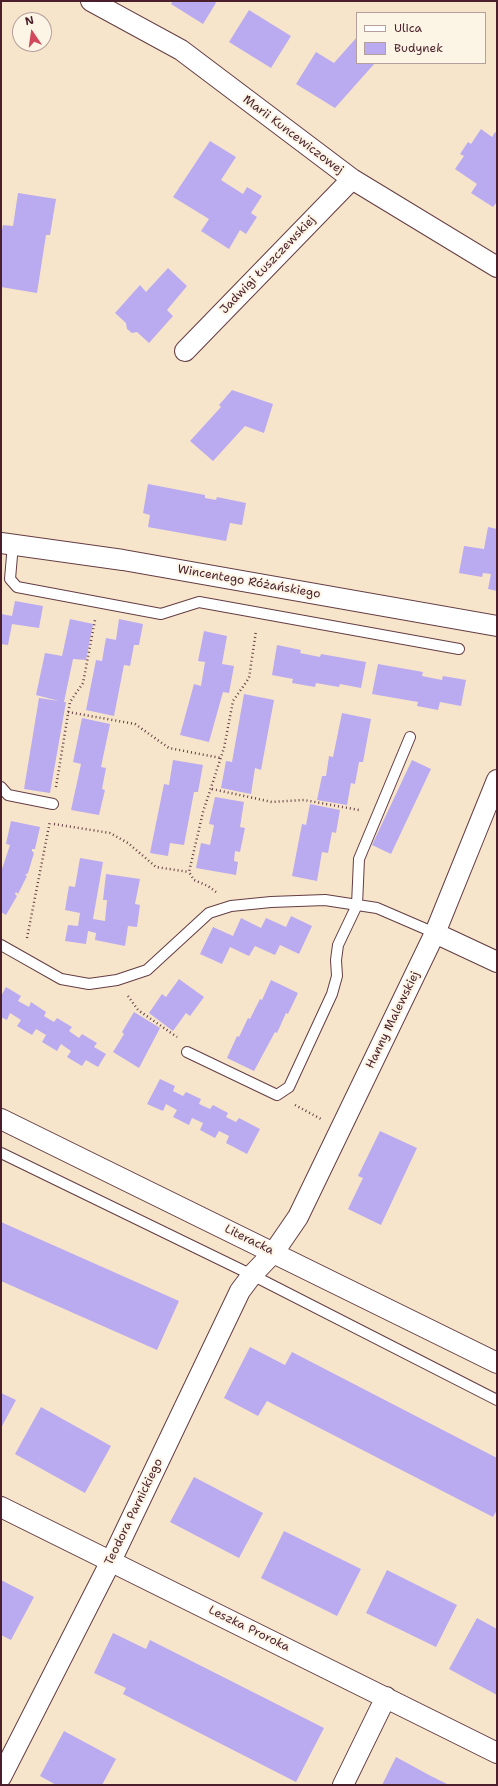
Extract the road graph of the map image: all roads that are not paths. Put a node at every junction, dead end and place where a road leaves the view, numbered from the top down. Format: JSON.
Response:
{"nodes":[{"id":1,"x":91,"y":1,"type":"edge"},
{"id":2,"x":352,"y":180,"type":"junction"},
{"id":3,"x":497,"y":267,"type":"edge"},
{"id":4,"x":185,"y":351,"type":"dead end"},
{"id":5,"x":7,"y":544,"type":"edge"},
{"id":6,"x":497,"y":626,"type":"edge"},
{"id":7,"x":459,"y":649,"type":"dead end"},
{"id":8,"x":410,"y":737,"type":"dead end"},
{"id":9,"x":497,"y":780,"type":"edge"},
{"id":10,"x":1,"y":787,"type":"edge"},
{"id":11,"x":53,"y":804,"type":"road end"},
{"id":12,"x":357,"y":905,"type":"junction"},
{"id":13,"x":435,"y":933,"type":"junction"},
{"id":14,"x":1,"y":945,"type":"edge"},
{"id":15,"x":497,"y":962,"type":"edge"},
{"id":16,"x":187,"y":1052,"type":"road end"},
{"id":17,"x":1,"y":1119,"type":"edge"},
{"id":18,"x":1,"y":1153,"type":"edge"},
{"id":19,"x":274,"y":1252,"type":"junction"},
{"id":20,"x":252,"y":1275,"type":"junction"},
{"id":21,"x":497,"y":1363,"type":"edge"},
{"id":22,"x":497,"y":1400,"type":"edge"},
{"id":23,"x":1,"y":1507,"type":"edge"},
{"id":24,"x":111,"y":1561,"type":"junction"},
{"id":25,"x":386,"y":1697,"type":"junction"},
{"id":26,"x":497,"y":1753,"type":"edge"},
{"id":27,"x":1,"y":1777,"type":"edge"},
{"id":28,"x":342,"y":1785,"type":"edge"}],
"edges":[{"from":1,"to":2,"type":"street","name":"Marii Kuncewiczowej"},
{"from":2,"to":3,"type":"street","name":"Marii Kuncewiczowej"},
{"from":2,"to":4,"type":"street","name":"Jadwigi Łuszczewskiej"},
{"from":5,"to":6,"type":"street","name":"Wincentego Różańskiego"},
{"from":5,"to":7,"type":"lane"},
{"from":8,"to":12,"type":"lane"},
{"from":9,"to":13,"type":"street","name":"Hanny Malewskiej"},
{"from":10,"to":11,"type":"lane"},
{"from":12,"to":13,"type":"lane"},
{"from":12,"to":14,"type":"lane"},
{"from":12,"to":16,"type":"lane"},
{"from":13,"to":15,"type":"street"},
{"from":13,"to":19,"type":"street","name":"Hanny Malewskiej"},
{"from":17,"to":19,"type":"street","name":"Literacka"},
{"from":18,"to":20,"type":"lane"},
{"from":19,"to":20,"type":"street","name":"Teodora Parnickiego"},
{"from":19,"to":21,"type":"street","name":"Literacka"},
{"from":20,"to":22,"type":"lane"},
{"from":20,"to":24,"type":"street","name":"Teodora Parnickiego"},
{"from":23,"to":24,"type":"street","name":"Leszka Proroka"},
{"from":24,"to":25,"type":"street","name":"Leszka Proroka"},
{"from":24,"to":27,"type":"street","name":"Teodora Parnickiego"},
{"from":25,"to":26,"type":"street","name":"Leszka Proroka"},
{"from":25,"to":28,"type":"street"}]}
